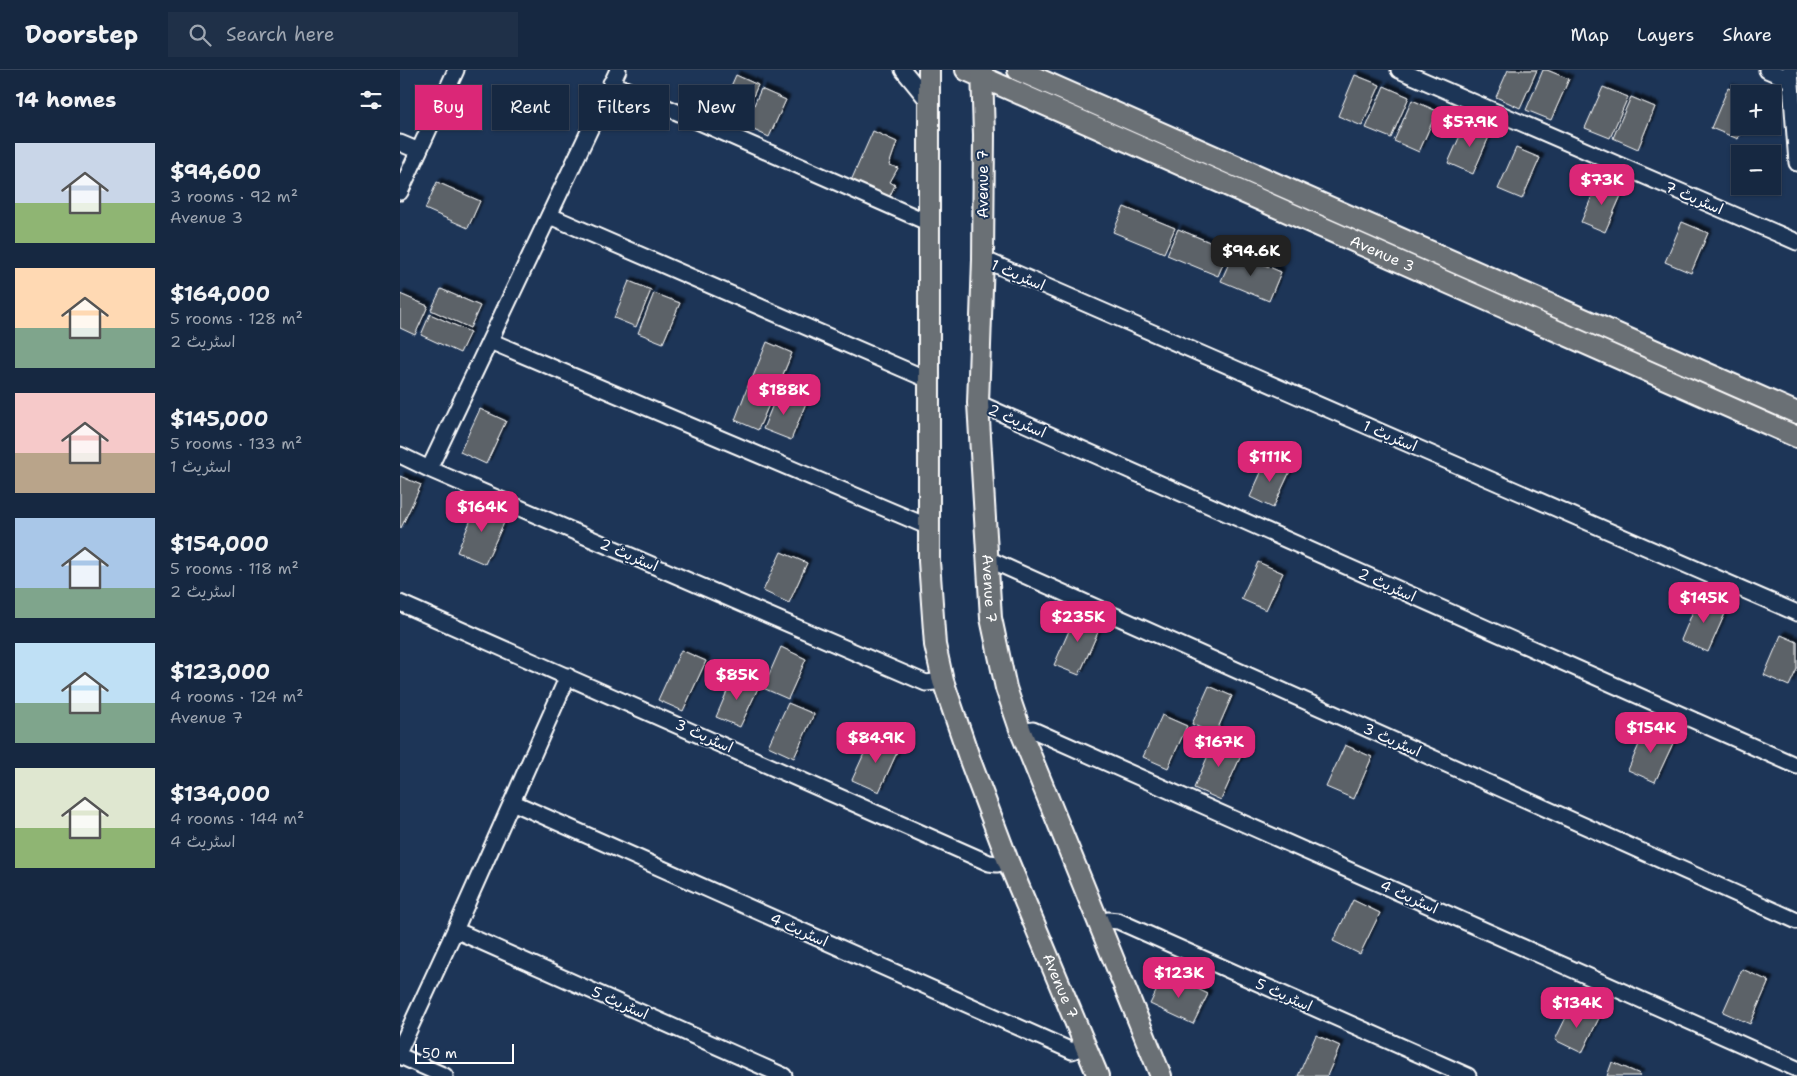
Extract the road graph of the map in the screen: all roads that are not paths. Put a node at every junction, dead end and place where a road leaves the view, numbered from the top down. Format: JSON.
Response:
{"nodes":[{"id":1,"x":456,"y":70,"type":"edge"},
{"id":2,"x":903,"y":70,"type":"edge"},
{"id":3,"x":929,"y":70,"type":"edge"},
{"id":4,"x":1018,"y":70,"type":"edge"},
{"id":5,"x":1398,"y":70,"type":"edge"},
{"id":6,"x":1767,"y":70,"type":"edge"},
{"id":7,"x":977,"y":72,"type":"edge"},
{"id":8,"x":1790,"y":75,"type":"edge"},
{"id":9,"x":615,"y":77,"type":"edge"},
{"id":10,"x":929,"y":102,"type":"junction"},
{"id":11,"x":400,"y":143,"type":"edge"},
{"id":12,"x":419,"y":151,"type":"junction"},
{"id":13,"x":1797,"y":163,"type":"edge"},
{"id":14,"x":400,"y":192,"type":"edge"},
{"id":15,"x":550,"y":216,"type":"junction"},
{"id":16,"x":929,"y":223,"type":"junction"},
{"id":17,"x":1797,"y":242,"type":"edge"},
{"id":18,"x":983,"y":259,"type":"junction"},
{"id":19,"x":490,"y":341,"type":"junction"},
{"id":20,"x":929,"y":380,"type":"junction"},
{"id":21,"x":978,"y":403,"type":"junction"},
{"id":22,"x":1797,"y":414,"type":"edge"},
{"id":23,"x":1797,"y":437,"type":"edge"},
{"id":24,"x":400,"y":454,"type":"edge"},
{"id":25,"x":429,"y":469,"type":"junction"},
{"id":26,"x":929,"y":527,"type":"junction"},
{"id":27,"x":988,"y":559,"type":"junction"},
{"id":28,"x":400,"y":602,"type":"edge"},
{"id":29,"x":1797,"y":613,"type":"edge"},
{"id":30,"x":568,"y":676,"type":"junction"},
{"id":31,"x":943,"y":681,"type":"junction"},
{"id":32,"x":1021,"y":732,"type":"junction"},
{"id":33,"x":1797,"y":766,"type":"edge"},
{"id":34,"x":512,"y":802,"type":"junction"},
{"id":35,"x":1008,"y":861,"type":"junction"},
{"id":36,"x":1797,"y":921,"type":"edge"},
{"id":37,"x":1099,"y":924,"type":"junction"},
{"id":38,"x":455,"y":930,"type":"junction"},
{"id":39,"x":1086,"y":1046,"type":"junction"},
{"id":40,"x":400,"y":1049,"type":"edge"},
{"id":41,"x":400,"y":1056,"type":"edge"},
{"id":42,"x":1797,"y":1069,"type":"edge"},
{"id":43,"x":445,"y":1076,"type":"edge"},
{"id":44,"x":784,"y":1076,"type":"edge"},
{"id":45,"x":1098,"y":1076,"type":"edge"},
{"id":46,"x":1160,"y":1076,"type":"edge"},
{"id":47,"x":1468,"y":1076,"type":"edge"}],
"edges":[{"from":1,"to":12,"type":"street"},
{"from":2,"to":10,"type":"street"},
{"from":3,"to":10,"type":"main road","name":"Avenue 7"},
{"from":4,"to":22,"type":"main road","name":"Avenue 3"},
{"from":5,"to":17,"type":"street","name":"اسٹریٹ 7"},
{"from":6,"to":8,"type":"street"},
{"from":7,"to":18,"type":"main road","name":"Avenue 7"},
{"from":7,"to":23,"type":"main road","name":"Avenue 3"},
{"from":8,"to":13,"type":"street"},
{"from":9,"to":15,"type":"street"},
{"from":9,"to":16,"type":"street"},
{"from":10,"to":16,"type":"main road","name":"Avenue 7"},
{"from":11,"to":12,"type":"street"},
{"from":12,"to":14,"type":"street"},
{"from":15,"to":19,"type":"street"},
{"from":15,"to":20,"type":"street"},
{"from":16,"to":20,"type":"main road","name":"Avenue 7"},
{"from":18,"to":21,"type":"main road","name":"Avenue 7"},
{"from":18,"to":29,"type":"street","name":"اسٹریٹ 1"},
{"from":19,"to":25,"type":"street"},
{"from":19,"to":26,"type":"street"},
{"from":20,"to":26,"type":"main road","name":"Avenue 7"},
{"from":21,"to":27,"type":"main road","name":"Avenue 7"},
{"from":21,"to":33,"type":"street","name":"اسٹریٹ 2"},
{"from":24,"to":25,"type":"street","name":"اسٹریٹ 2"},
{"from":25,"to":31,"type":"street","name":"اسٹریٹ 2"},
{"from":26,"to":31,"type":"main road","name":"Avenue 7"},
{"from":27,"to":32,"type":"main road","name":"Avenue 7"},
{"from":27,"to":36,"type":"street","name":"اسٹریٹ 3"},
{"from":28,"to":30,"type":"street","name":"اسٹریٹ 3"},
{"from":30,"to":34,"type":"street"},
{"from":30,"to":35,"type":"street","name":"اسٹریٹ 3"},
{"from":31,"to":35,"type":"main road","name":"Avenue 7"},
{"from":32,"to":37,"type":"main road","name":"Avenue 7"},
{"from":32,"to":42,"type":"street","name":"اسٹریٹ 4"},
{"from":34,"to":38,"type":"street"},
{"from":34,"to":39,"type":"street","name":"اسٹریٹ 4"},
{"from":35,"to":39,"type":"main road","name":"Avenue 7"},
{"from":37,"to":46,"type":"main road","name":"Avenue 7"},
{"from":37,"to":47,"type":"street","name":"اسٹریٹ 5"},
{"from":38,"to":40,"type":"street"},
{"from":38,"to":44,"type":"street","name":"اسٹریٹ 5"},
{"from":39,"to":45,"type":"main road","name":"Avenue 7"},
{"from":41,"to":43,"type":"street"}]}
